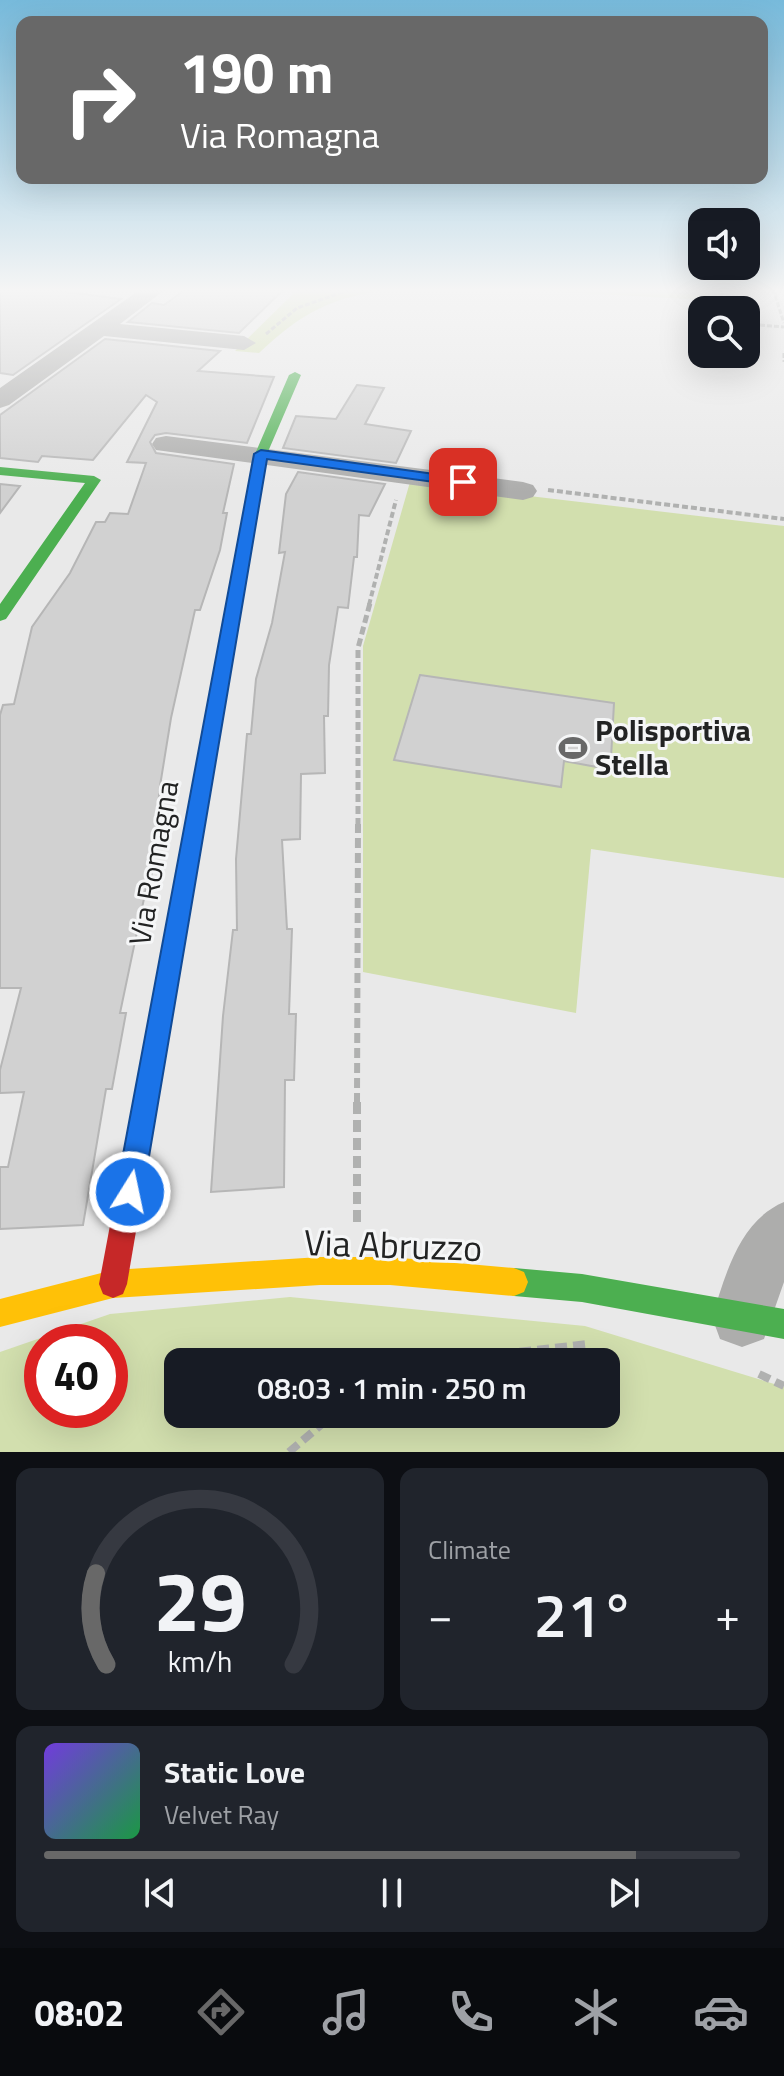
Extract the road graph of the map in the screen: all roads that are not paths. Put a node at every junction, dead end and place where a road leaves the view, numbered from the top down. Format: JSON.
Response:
{"nodes":[{"id":1,"x":60,"y":357,"type":"edge"},
{"id":2,"x":295,"y":375,"type":"dead end"},
{"id":3,"x":0,"y":400,"type":"edge"},
{"id":4,"x":166,"y":444,"type":"dead end"},
{"id":5,"x":261,"y":454,"type":"junction"},
{"id":6,"x":0,"y":471,"type":"edge"},
{"id":7,"x":523,"y":491,"type":"road end"},
{"id":8,"x":0,"y":616,"type":"edge"},
{"id":9,"x":784,"y":1231,"type":"edge"},
{"id":10,"x":113,"y":1284,"type":"junction"},
{"id":11,"x":0,"y":1313,"type":"edge"},
{"id":12,"x":756,"y":1336,"type":"edge"}],
"edges":[{"from":1,"to":3,"type":"street"},
{"from":2,"to":5,"type":"street","name":"Via Romagna"},
{"from":4,"to":5,"type":"street"},
{"from":5,"to":7,"type":"street"},
{"from":5,"to":10,"type":"street","name":"Via Romagna"},
{"from":6,"to":8,"type":"street"},
{"from":9,"to":12,"type":"street"},
{"from":10,"to":11,"type":"street","name":"Via Abruzzo"},
{"from":10,"to":12,"type":"street","name":"Via Abruzzo"}]}
